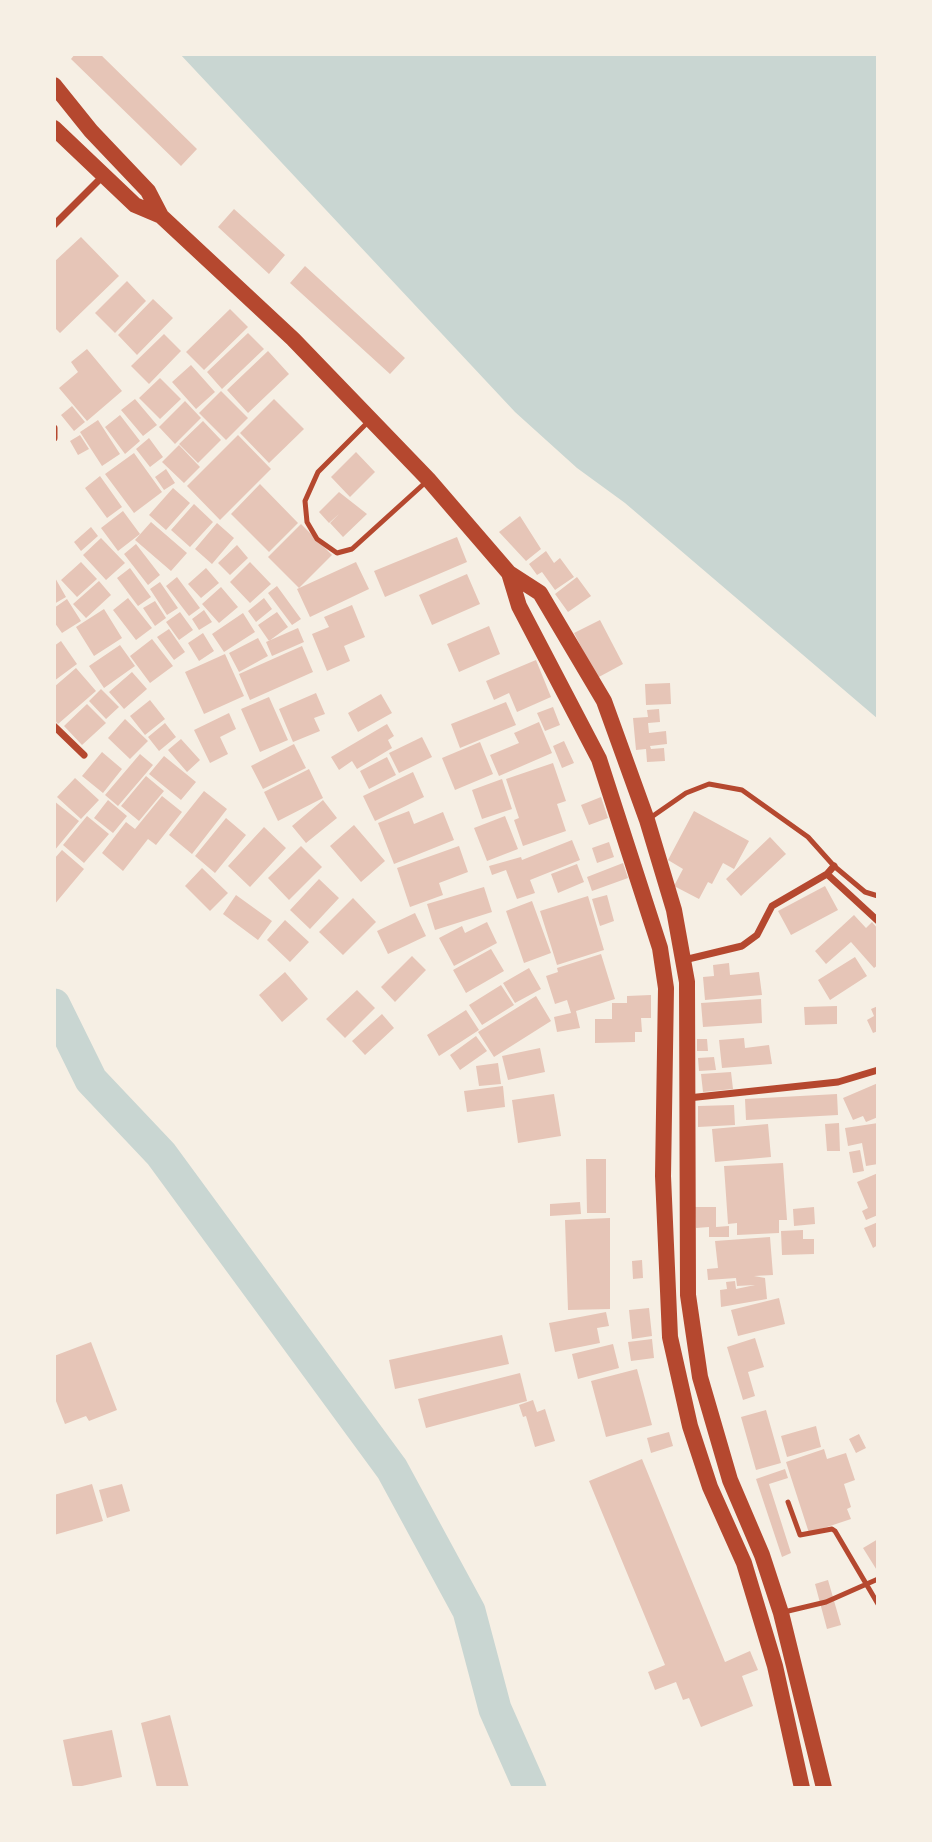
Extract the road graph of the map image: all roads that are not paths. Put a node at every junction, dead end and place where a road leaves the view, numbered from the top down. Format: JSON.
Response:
{"nodes":[{"id":1,"x":54,"y":85,"type":"edge"},
{"id":2,"x":54,"y":128,"type":"edge"},
{"id":3,"x":103,"y":176,"type":"junction"},
{"id":4,"x":160,"y":216,"type":"junction"},
{"id":5,"x":54,"y":225,"type":"edge"},
{"id":6,"x":370,"y":420,"type":"junction"},
{"id":7,"x":54,"y":428,"type":"edge"},
{"id":8,"x":54,"y":438,"type":"edge"},
{"id":9,"x":428,"y":479,"type":"junction"},
{"id":10,"x":509,"y":573,"type":"junction"},
{"id":11,"x":54,"y":726,"type":"edge"},
{"id":12,"x":84,"y":755,"type":"dead end"},
{"id":13,"x":648,"y":820,"type":"junction"},
{"id":14,"x":623,"y":830,"type":"junction"},
{"id":15,"x":834,"y":866,"type":"junction"},
{"id":16,"x":827,"y":874,"type":"junction"},
{"id":17,"x":878,"y":896,"type":"edge"},
{"id":18,"x":878,"y":921,"type":"edge"},
{"id":19,"x":683,"y":960,"type":"junction"},
{"id":20,"x":878,"y":1070,"type":"edge"},
{"id":21,"x":687,"y":1098,"type":"junction"},
{"id":22,"x":663,"y":1176,"type":"junction"},
{"id":23,"x":685,"y":1177,"type":"junction"},
{"id":24,"x":788,"y":1502,"type":"dead end"},
{"id":25,"x":878,"y":1579,"type":"edge"},
{"id":26,"x":868,"y":1585,"type":"junction"},
{"id":27,"x":878,"y":1604,"type":"edge"},
{"id":28,"x":781,"y":1613,"type":"junction"},
{"id":29,"x":760,"y":1619,"type":"junction"},
{"id":30,"x":802,"y":1788,"type":"edge"},
{"id":31,"x":824,"y":1788,"type":"edge"}],
"edges":[{"from":1,"to":4,"type":"highway"},
{"from":2,"to":3,"type":"highway"},
{"from":3,"to":4,"type":"highway"},
{"from":3,"to":5,"type":"street"},
{"from":4,"to":6,"type":"highway"},
{"from":6,"to":9,"type":"highway"},
{"from":6,"to":9,"type":"lane"},
{"from":7,"to":8,"type":"street"},
{"from":9,"to":10,"type":"highway"},
{"from":10,"to":13,"type":"highway"},
{"from":10,"to":14,"type":"highway"},
{"from":11,"to":12,"type":"street"},
{"from":13,"to":14,"type":"highway"},
{"from":13,"to":15,"type":"lane"},
{"from":13,"to":19,"type":"highway"},
{"from":14,"to":22,"type":"highway"},
{"from":15,"to":16,"type":"street"},
{"from":15,"to":17,"type":"lane"},
{"from":16,"to":18,"type":"street"},
{"from":16,"to":19,"type":"street"},
{"from":19,"to":21,"type":"highway"},
{"from":20,"to":21,"type":"street"},
{"from":21,"to":23,"type":"highway"},
{"from":22,"to":23,"type":"highway"},
{"from":22,"to":29,"type":"highway"},
{"from":23,"to":28,"type":"highway"},
{"from":24,"to":26,"type":"lane"},
{"from":25,"to":26,"type":"lane"},
{"from":26,"to":27,"type":"lane"},
{"from":26,"to":28,"type":"lane"},
{"from":28,"to":29,"type":"highway"},
{"from":28,"to":31,"type":"highway"},
{"from":29,"to":30,"type":"highway"}]}
